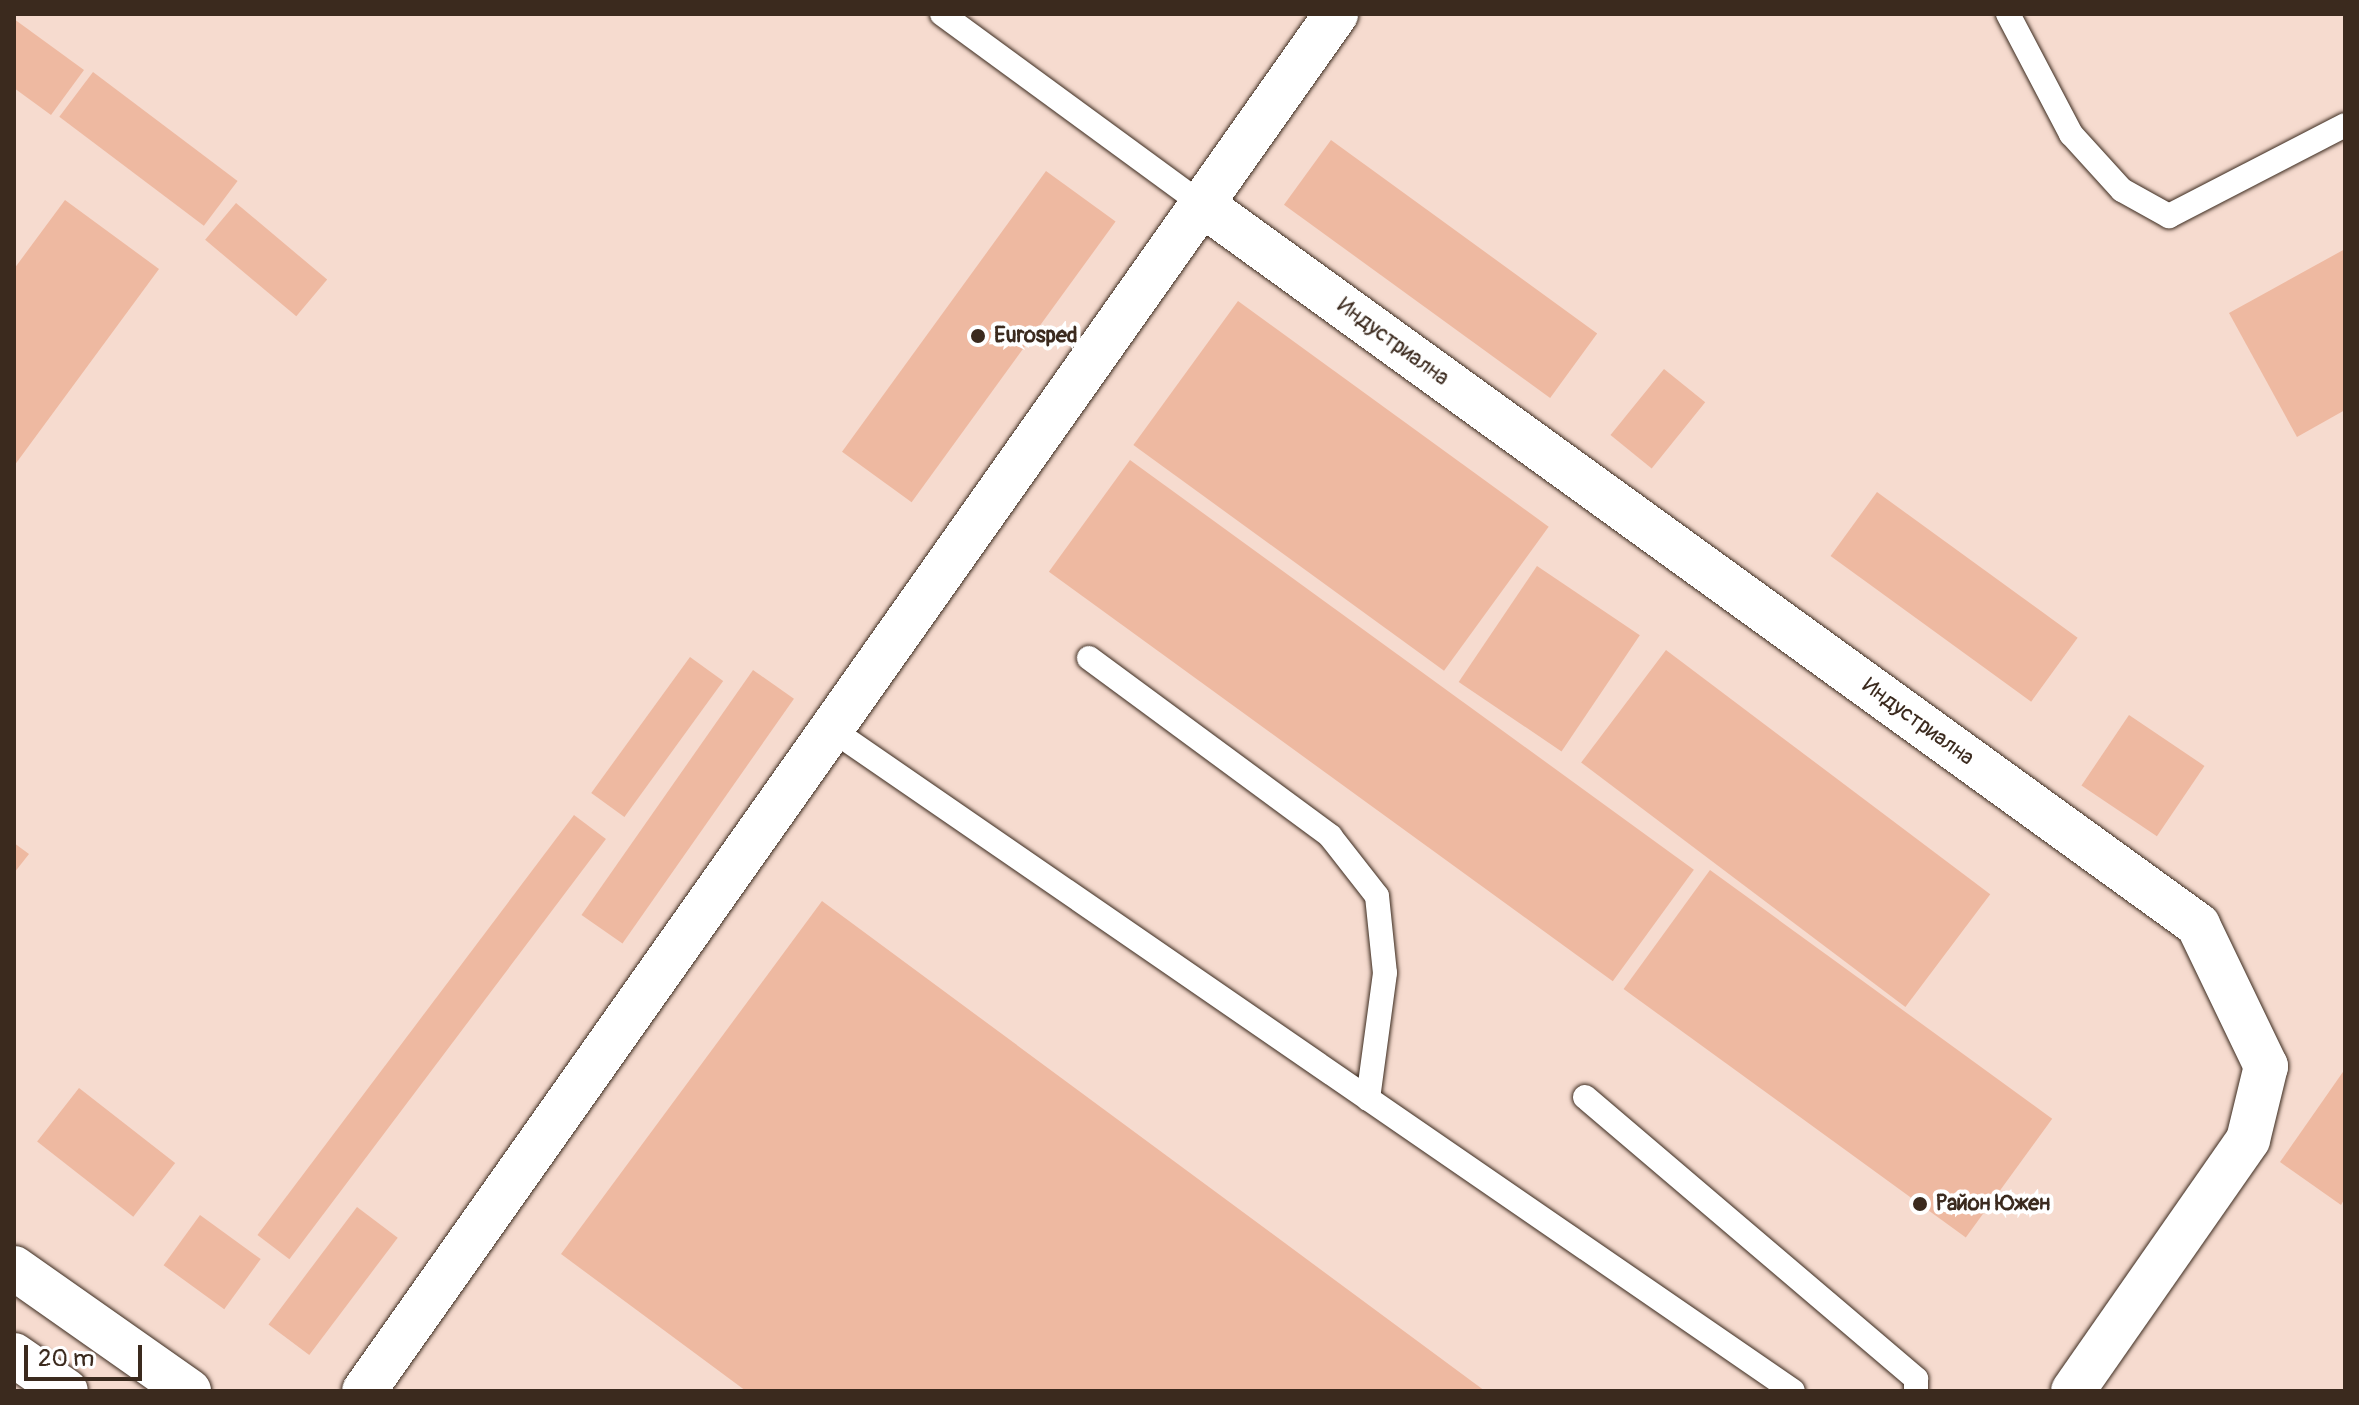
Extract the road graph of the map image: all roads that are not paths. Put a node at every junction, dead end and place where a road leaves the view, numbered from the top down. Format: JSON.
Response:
{"nodes":[{"id":1,"x":942,"y":14,"type":"edge"},
{"id":2,"x":1336,"y":14,"type":"edge"},
{"id":3,"x":2008,"y":14,"type":"edge"},
{"id":4,"x":2345,"y":125,"type":"edge"},
{"id":5,"x":1200,"y":203,"type":"junction"},
{"id":6,"x":1089,"y":658,"type":"dead end"},
{"id":7,"x":834,"y":731,"type":"junction"},
{"id":8,"x":1585,"y":1097,"type":"dead end"},
{"id":9,"x":1368,"y":1099,"type":"junction"},
{"id":10,"x":14,"y":1268,"type":"edge"},
{"id":11,"x":14,"y":1355,"type":"edge"},
{"id":12,"x":66,"y":1391,"type":"edge"},
{"id":13,"x":189,"y":1391,"type":"edge"},
{"id":14,"x":364,"y":1391,"type":"edge"},
{"id":15,"x":1793,"y":1391,"type":"edge"},
{"id":16,"x":1916,"y":1391,"type":"edge"},
{"id":17,"x":2073,"y":1391,"type":"edge"}],
"edges":[{"from":1,"to":5,"type":"lane"},
{"from":2,"to":5,"type":"street"},
{"from":3,"to":4,"type":"lane"},
{"from":5,"to":7,"type":"street"},
{"from":5,"to":17,"type":"street","name":"Индустриална"},
{"from":6,"to":9,"type":"lane"},
{"from":7,"to":9,"type":"lane"},
{"from":7,"to":14,"type":"street"},
{"from":8,"to":16,"type":"lane"},
{"from":9,"to":15,"type":"lane"},
{"from":10,"to":13,"type":"street"},
{"from":11,"to":12,"type":"street"}]}
